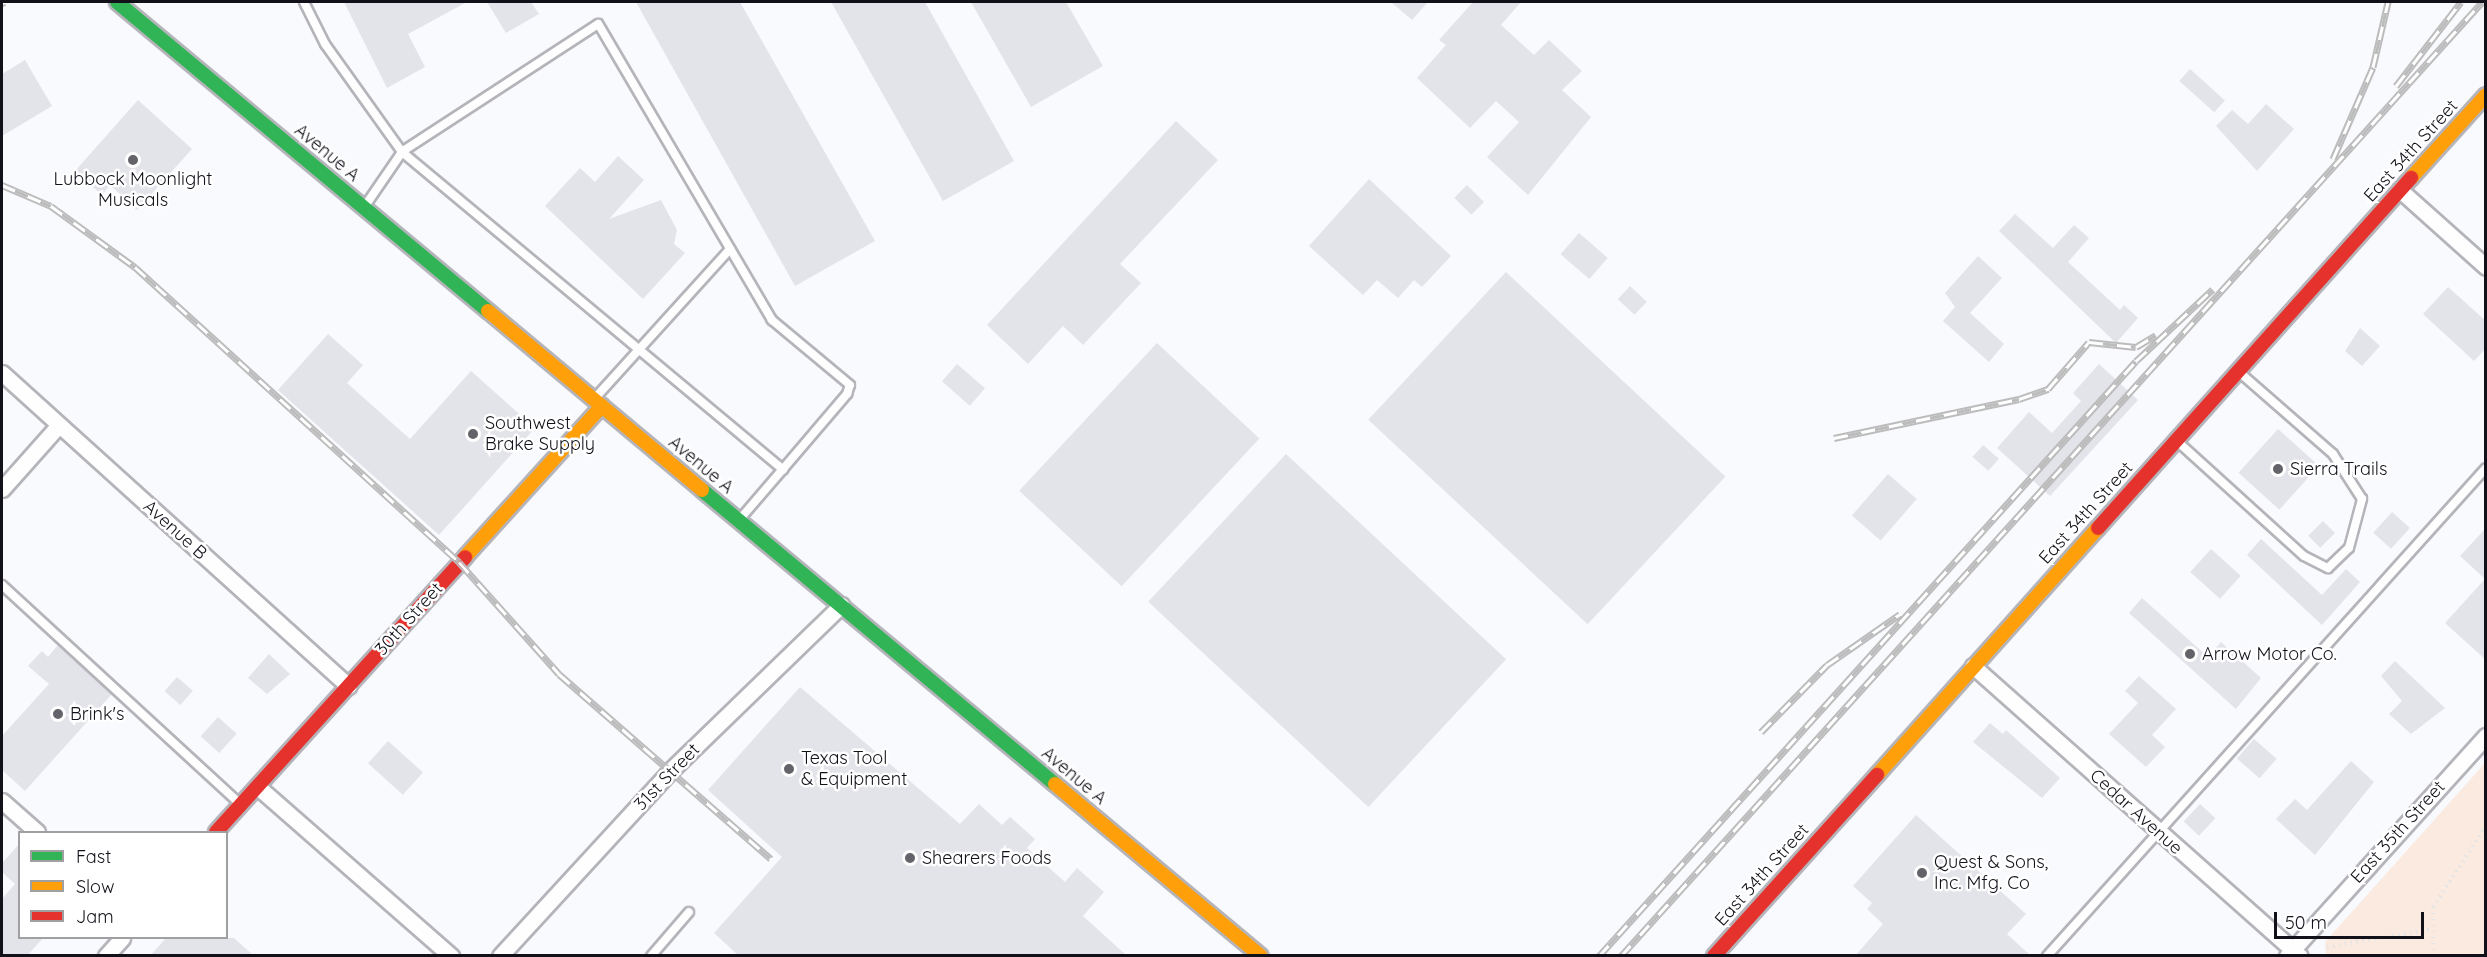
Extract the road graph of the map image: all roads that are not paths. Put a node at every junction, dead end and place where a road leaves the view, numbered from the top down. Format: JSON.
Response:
{"nodes":[{"id":1,"x":117,"y":2,"type":"edge"},
{"id":2,"x":304,"y":2,"type":"edge"},
{"id":3,"x":2486,"y":95,"type":"edge"},
{"id":4,"x":402,"y":152,"type":"junction"},
{"id":5,"x":2400,"y":190,"type":"junction"},
{"id":6,"x":364,"y":207,"type":"junction"},
{"id":7,"x":730,"y":249,"type":"junction"},
{"id":8,"x":2486,"y":267,"type":"edge"},
{"id":9,"x":640,"y":348,"type":"junction"},
{"id":10,"x":2238,"y":371,"type":"junction"},
{"id":11,"x":2,"y":373,"type":"edge"},
{"id":12,"x":598,"y":402,"type":"junction"},
{"id":13,"x":58,"y":426,"type":"junction"},
{"id":14,"x":2176,"y":440,"type":"junction"},
{"id":15,"x":2486,"y":468,"type":"edge"},
{"id":16,"x":783,"y":469,"type":"junction"},
{"id":17,"x":2,"y":489,"type":"edge"},
{"id":18,"x":739,"y":520,"type":"junction"},
{"id":19,"x":2,"y":585,"type":"edge"},
{"id":20,"x":841,"y":605,"type":"junction"},
{"id":21,"x":1974,"y":666,"type":"junction"},
{"id":22,"x":349,"y":686,"type":"junction"},
{"id":23,"x":2486,"y":736,"type":"edge"},
{"id":24,"x":258,"y":787,"type":"junction"},
{"id":25,"x":2,"y":801,"type":"edge"},
{"id":26,"x":241,"y":805,"type":"junction"},
{"id":27,"x":36,"y":831,"type":"edge"},
{"id":28,"x":217,"y":831,"type":"edge"},
{"id":29,"x":2159,"y":832,"type":"junction"},
{"id":30,"x":689,"y":912,"type":"dead end"},
{"id":31,"x":121,"y":939,"type":"edge"},
{"id":32,"x":2293,"y":954,"type":"edge"},
{"id":33,"x":106,"y":956,"type":"edge"},
{"id":34,"x":451,"y":956,"type":"edge"},
{"id":35,"x":500,"y":956,"type":"edge"},
{"id":36,"x":651,"y":956,"type":"edge"},
{"id":37,"x":1262,"y":956,"type":"edge"},
{"id":38,"x":1714,"y":956,"type":"edge"},
{"id":39,"x":2047,"y":956,"type":"edge"}],
"edges":[{"from":1,"to":6,"type":"main road","name":"Avenue A"},
{"from":2,"to":4,"type":"lane"},
{"from":3,"to":5,"type":"main road","name":"East 34th Street"},
{"from":4,"to":6,"type":"lane"},
{"from":4,"to":7,"type":"lane"},
{"from":4,"to":9,"type":"lane"},
{"from":5,"to":8,"type":"street"},
{"from":5,"to":10,"type":"main road","name":"East 34th Street"},
{"from":6,"to":12,"type":"main road","name":"Avenue A"},
{"from":7,"to":9,"type":"lane"},
{"from":7,"to":16,"type":"lane"},
{"from":9,"to":12,"type":"lane"},
{"from":9,"to":16,"type":"lane"},
{"from":10,"to":14,"type":"main road","name":"East 34th Street"},
{"from":10,"to":14,"type":"lane"},
{"from":11,"to":13,"type":"street","name":"Avenue B"},
{"from":12,"to":18,"type":"main road","name":"Avenue A"},
{"from":12,"to":22,"type":"main road","name":"30th Street"},
{"from":13,"to":17,"type":"street"},
{"from":13,"to":22,"type":"street","name":"Avenue B"},
{"from":14,"to":21,"type":"main road","name":"East 34th Street"},
{"from":15,"to":29,"type":"lane"},
{"from":16,"to":18,"type":"lane"},
{"from":18,"to":20,"type":"main road","name":"Avenue A"},
{"from":19,"to":26,"type":"lane"},
{"from":20,"to":35,"type":"street","name":"31st Street"},
{"from":20,"to":37,"type":"main road","name":"Avenue A"},
{"from":21,"to":29,"type":"street","name":"Cedar Avenue"},
{"from":21,"to":38,"type":"main road","name":"East 34th Street"},
{"from":22,"to":24,"type":"main road","name":"30th Street"},
{"from":23,"to":32,"type":"street","name":"East 35th Street"},
{"from":24,"to":26,"type":"main road","name":"30th Street"},
{"from":24,"to":34,"type":"street"},
{"from":25,"to":27,"type":"street"},
{"from":26,"to":28,"type":"main road","name":"30th Street"},
{"from":29,"to":32,"type":"street","name":"Cedar Avenue"},
{"from":29,"to":39,"type":"lane"},
{"from":30,"to":36,"type":"lane"},
{"from":31,"to":33,"type":"street"}]}
